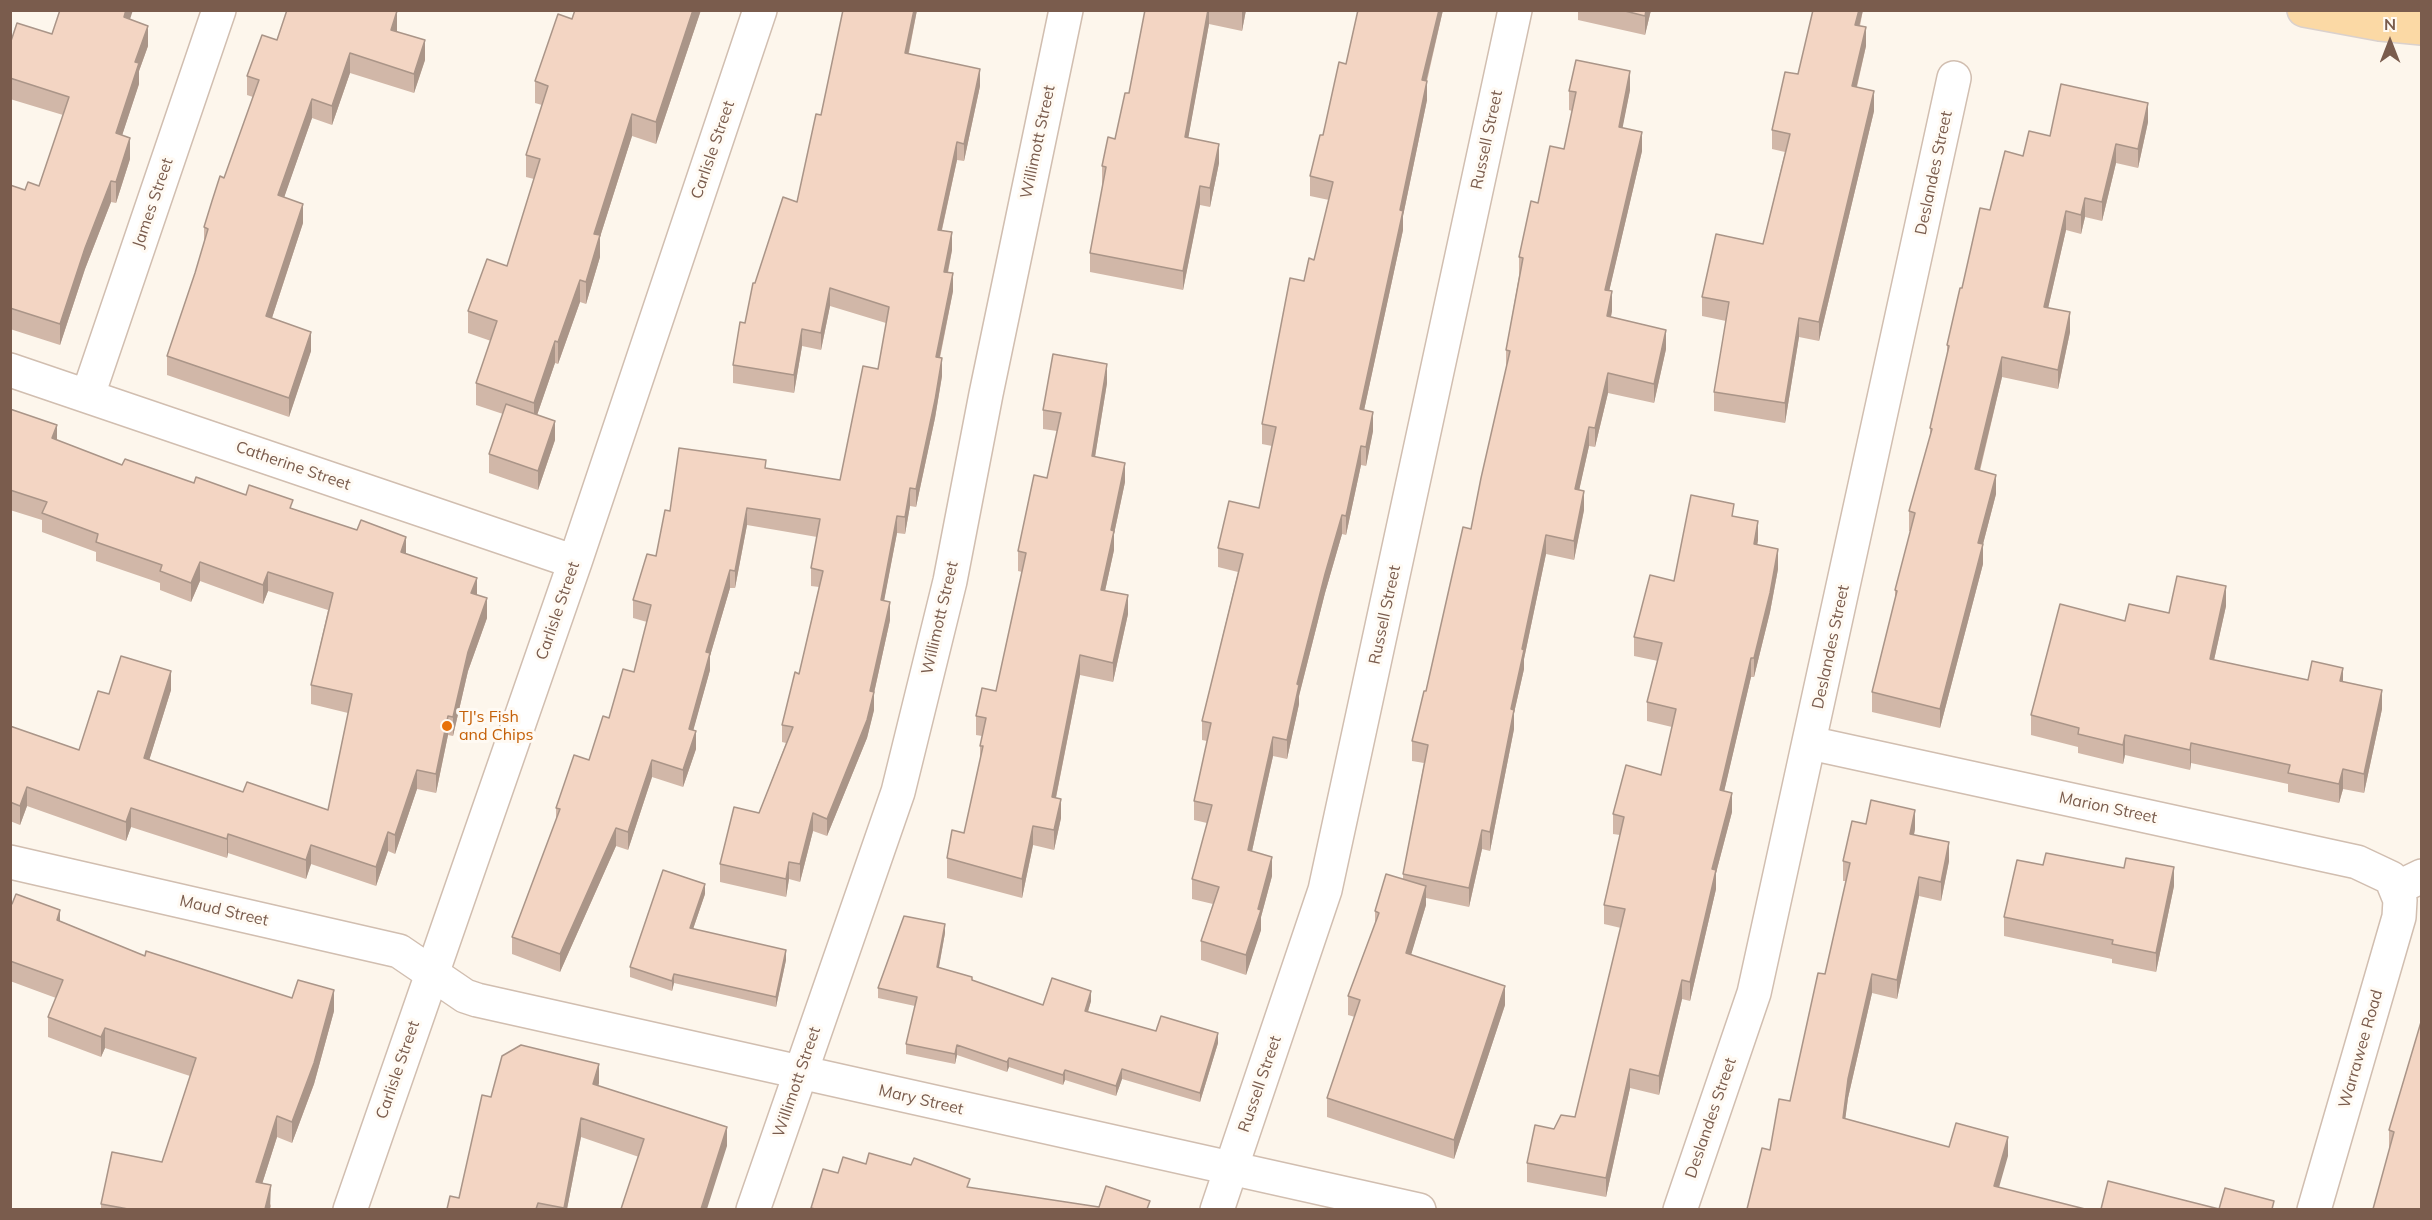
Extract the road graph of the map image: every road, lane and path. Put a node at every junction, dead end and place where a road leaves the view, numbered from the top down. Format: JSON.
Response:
{"nodes":[{"id":1,"x":219,"y":10,"type":"edge"},
{"id":2,"x":760,"y":10,"type":"edge"},
{"id":3,"x":1066,"y":10,"type":"edge"},
{"id":4,"x":1515,"y":10,"type":"edge"},
{"id":5,"x":2304,"y":10,"type":"edge"},
{"id":6,"x":2421,"y":28,"type":"edge"},
{"id":7,"x":1954,"y":78,"type":"dead end"},
{"id":8,"x":10,"y":370,"type":"edge"},
{"id":9,"x":88,"y":395,"type":"junction"},
{"id":10,"x":575,"y":562,"type":"junction"},
{"id":11,"x":1810,"y":743,"type":"junction"},
{"id":12,"x":10,"y":862,"type":"edge"},
{"id":13,"x":2409,"y":882,"type":"edge"},
{"id":14,"x":430,"y":974,"type":"junction"},
{"id":15,"x":800,"y":1073,"type":"junction"},
{"id":16,"x":1231,"y":1168,"type":"junction"},
{"id":17,"x":350,"y":1209,"type":"edge"},
{"id":18,"x":753,"y":1209,"type":"edge"},
{"id":19,"x":1217,"y":1209,"type":"edge"},
{"id":20,"x":1419,"y":1209,"type":"edge"},
{"id":21,"x":1680,"y":1209,"type":"edge"},
{"id":22,"x":2314,"y":1209,"type":"edge"}],
"edges":[{"from":1,"to":9,"type":"street","name":"James Street"},
{"from":2,"to":10,"type":"street","name":"Carlisle Street"},
{"from":3,"to":15,"type":"street","name":"Willimott Street"},
{"from":4,"to":16,"type":"street","name":"Russell Street"},
{"from":5,"to":6,"type":"main road"},
{"from":7,"to":11,"type":"street","name":"Deslandes Street"},
{"from":8,"to":9,"type":"street","name":"Catherine Street"},
{"from":9,"to":10,"type":"street","name":"Catherine Street"},
{"from":10,"to":14,"type":"street","name":"Carlisle Street"},
{"from":11,"to":13,"type":"street","name":"Marion Street"},
{"from":11,"to":21,"type":"street","name":"Deslandes Street"},
{"from":12,"to":14,"type":"street","name":"Maud Street"},
{"from":13,"to":22,"type":"street","name":"Warrawee Road"},
{"from":14,"to":15,"type":"street","name":"Mary Street"},
{"from":14,"to":17,"type":"street","name":"Carlisle Street"},
{"from":15,"to":16,"type":"street","name":"Mary Street"},
{"from":15,"to":18,"type":"street","name":"Willimott Street"},
{"from":16,"to":19,"type":"street","name":"Russell Street"},
{"from":16,"to":20,"type":"street","name":"Mary Street"}]}
